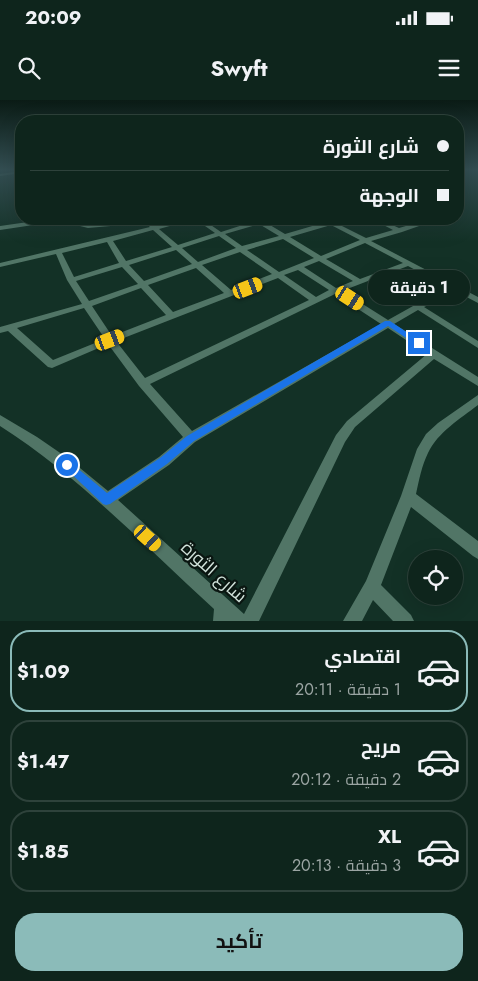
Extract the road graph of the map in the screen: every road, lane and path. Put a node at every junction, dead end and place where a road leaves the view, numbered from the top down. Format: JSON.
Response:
{"nodes":[{"id":1,"x":20,"y":225,"type":"edge"},
{"id":2,"x":125,"y":225,"type":"edge"},
{"id":3,"x":151,"y":225,"type":"edge"},
{"id":4,"x":166,"y":225,"type":"edge"},
{"id":5,"x":206,"y":225,"type":"edge"},
{"id":6,"x":243,"y":225,"type":"edge"},
{"id":7,"x":266,"y":225,"type":"edge"},
{"id":8,"x":313,"y":225,"type":"edge"},
{"id":9,"x":336,"y":225,"type":"edge"},
{"id":10,"x":388,"y":225,"type":"edge"},
{"id":11,"x":418,"y":225,"type":"edge"},
{"id":12,"x":0,"y":228,"type":"edge"},
{"id":13,"x":155,"y":228,"type":"junction"},
{"id":14,"x":400,"y":231,"type":"junction"},
{"id":15,"x":134,"y":233,"type":"junction"},
{"id":16,"x":218,"y":234,"type":"junction"},
{"id":17,"x":285,"y":236,"type":"junction"},
{"id":18,"x":108,"y":240,"type":"junction"},
{"id":19,"x":367,"y":240,"type":"junction"},
{"id":20,"x":174,"y":247,"type":"junction"},
{"id":21,"x":241,"y":249,"type":"junction"},
{"id":22,"x":58,"y":252,"type":"junction"},
{"id":23,"x":322,"y":258,"type":"junction"},
{"id":24,"x":410,"y":263,"type":"junction"},
{"id":25,"x":124,"y":264,"type":"junction"},
{"id":26,"x":0,"y":265,"type":"edge"},
{"id":27,"x":197,"y":265,"type":"junction"},
{"id":28,"x":300,"y":268,"type":"junction"},
{"id":29,"x":382,"y":274,"type":"junction"},
{"id":30,"x":280,"y":275,"type":"junction"},
{"id":31,"x":71,"y":280,"type":"junction"},
{"id":32,"x":359,"y":282,"type":"junction"},
{"id":33,"x":143,"y":284,"type":"junction"},
{"id":34,"x":457,"y":289,"type":"junction"},
{"id":35,"x":337,"y":290,"type":"junction"},
{"id":36,"x":231,"y":294,"type":"junction"},
{"id":37,"x":315,"y":300,"type":"junction"},
{"id":38,"x":478,"y":300,"type":"edge"},
{"id":39,"x":428,"y":301,"type":"junction"},
{"id":40,"x":86,"y":304,"type":"junction"},
{"id":41,"x":419,"y":307,"type":"junction"},
{"id":42,"x":171,"y":316,"type":"junction"},
{"id":43,"x":388,"y":323,"type":"junction"},
{"id":44,"x":11,"y":328,"type":"junction"},
{"id":45,"x":0,"y":330,"type":"edge"},
{"id":46,"x":110,"y":340,"type":"junction"},
{"id":47,"x":478,"y":345,"type":"edge"},
{"id":48,"x":435,"y":354,"type":"junction"},
{"id":49,"x":478,"y":382,"type":"edge"},
{"id":50,"x":143,"y":384,"type":"junction"},
{"id":51,"x":476,"y":403,"type":"edge"},
{"id":52,"x":0,"y":420,"type":"edge"},
{"id":53,"x":190,"y":438,"type":"junction"},
{"id":54,"x":408,"y":496,"type":"junction"},
{"id":55,"x":106,"y":500,"type":"junction"},
{"id":56,"x":478,"y":550,"type":"edge"},
{"id":57,"x":372,"y":587,"type":"junction"},
{"id":58,"x":222,"y":613,"type":"edge"},
{"id":59,"x":239,"y":621,"type":"edge"},
{"id":60,"x":250,"y":621,"type":"edge"},
{"id":61,"x":352,"y":621,"type":"edge"},
{"id":62,"x":405,"y":621,"type":"edge"}],
"edges":[{"from":1,"to":12,"type":"street"},
{"from":2,"to":15,"type":"street"},
{"from":3,"to":13,"type":"street"},
{"from":4,"to":13,"type":"street"},
{"from":5,"to":16,"type":"street"},
{"from":6,"to":16,"type":"street"},
{"from":7,"to":17,"type":"street"},
{"from":8,"to":17,"type":"street"},
{"from":9,"to":19,"type":"street"},
{"from":10,"to":14,"type":"street"},
{"from":11,"to":14,"type":"street"},
{"from":13,"to":15,"type":"street"},
{"from":13,"to":20,"type":"street"},
{"from":14,"to":19,"type":"street"},
{"from":15,"to":18,"type":"street"},
{"from":16,"to":20,"type":"street"},
{"from":16,"to":21,"type":"street"},
{"from":17,"to":21,"type":"street"},
{"from":17,"to":23,"type":"street"},
{"from":18,"to":22,"type":"street"},
{"from":18,"to":25,"type":"street"},
{"from":19,"to":23,"type":"street"},
{"from":19,"to":24,"type":"street"},
{"from":20,"to":25,"type":"street"},
{"from":20,"to":27,"type":"street"},
{"from":21,"to":27,"type":"street"},
{"from":21,"to":30,"type":"street"},
{"from":22,"to":26,"type":"street"},
{"from":22,"to":31,"type":"street"},
{"from":23,"to":28,"type":"street"},
{"from":23,"to":32,"type":"street"},
{"from":24,"to":29,"type":"street"},
{"from":24,"to":34,"type":"street"},
{"from":25,"to":31,"type":"street"},
{"from":25,"to":33,"type":"street"},
{"from":27,"to":33,"type":"street"},
{"from":27,"to":36,"type":"street"},
{"from":28,"to":30,"type":"street"},
{"from":28,"to":35,"type":"street"},
{"from":29,"to":32,"type":"street"},
{"from":29,"to":39,"type":"street"},
{"from":30,"to":36,"type":"street"},
{"from":30,"to":37,"type":"street"},
{"from":31,"to":40,"type":"street"},
{"from":32,"to":35,"type":"street"},
{"from":33,"to":40,"type":"street"},
{"from":33,"to":42,"type":"street"},
{"from":34,"to":38,"type":"street"},
{"from":34,"to":39,"type":"street"},
{"from":35,"to":37,"type":"street"},
{"from":35,"to":43,"type":"street"},
{"from":36,"to":42,"type":"street"},
{"from":37,"to":50,"type":"street"},
{"from":39,"to":41,"type":"street"},
{"from":40,"to":44,"type":"street"},
{"from":40,"to":46,"type":"street"},
{"from":41,"to":43,"type":"street"},
{"from":41,"to":47,"type":"street"},
{"from":42,"to":46,"type":"street"},
{"from":43,"to":48,"type":"street"},
{"from":43,"to":53,"type":"street"},
{"from":44,"to":45,"type":"street"},
{"from":44,"to":46,"type":"street"},
{"from":46,"to":50,"type":"street"},
{"from":48,"to":49,"type":"street"},
{"from":48,"to":60,"type":"street"},
{"from":50,"to":53,"type":"street"},
{"from":51,"to":54,"type":"street"},
{"from":52,"to":55,"type":"street","name":"شارع الثورة"},
{"from":53,"to":55,"type":"street"},
{"from":54,"to":56,"type":"street"},
{"from":54,"to":57,"type":"street"},
{"from":55,"to":58,"type":"street","name":"شارع الثورة"},
{"from":57,"to":61,"type":"street"},
{"from":57,"to":62,"type":"street"},
{"from":58,"to":59,"type":"street","name":"شارع الثورة"}]}
